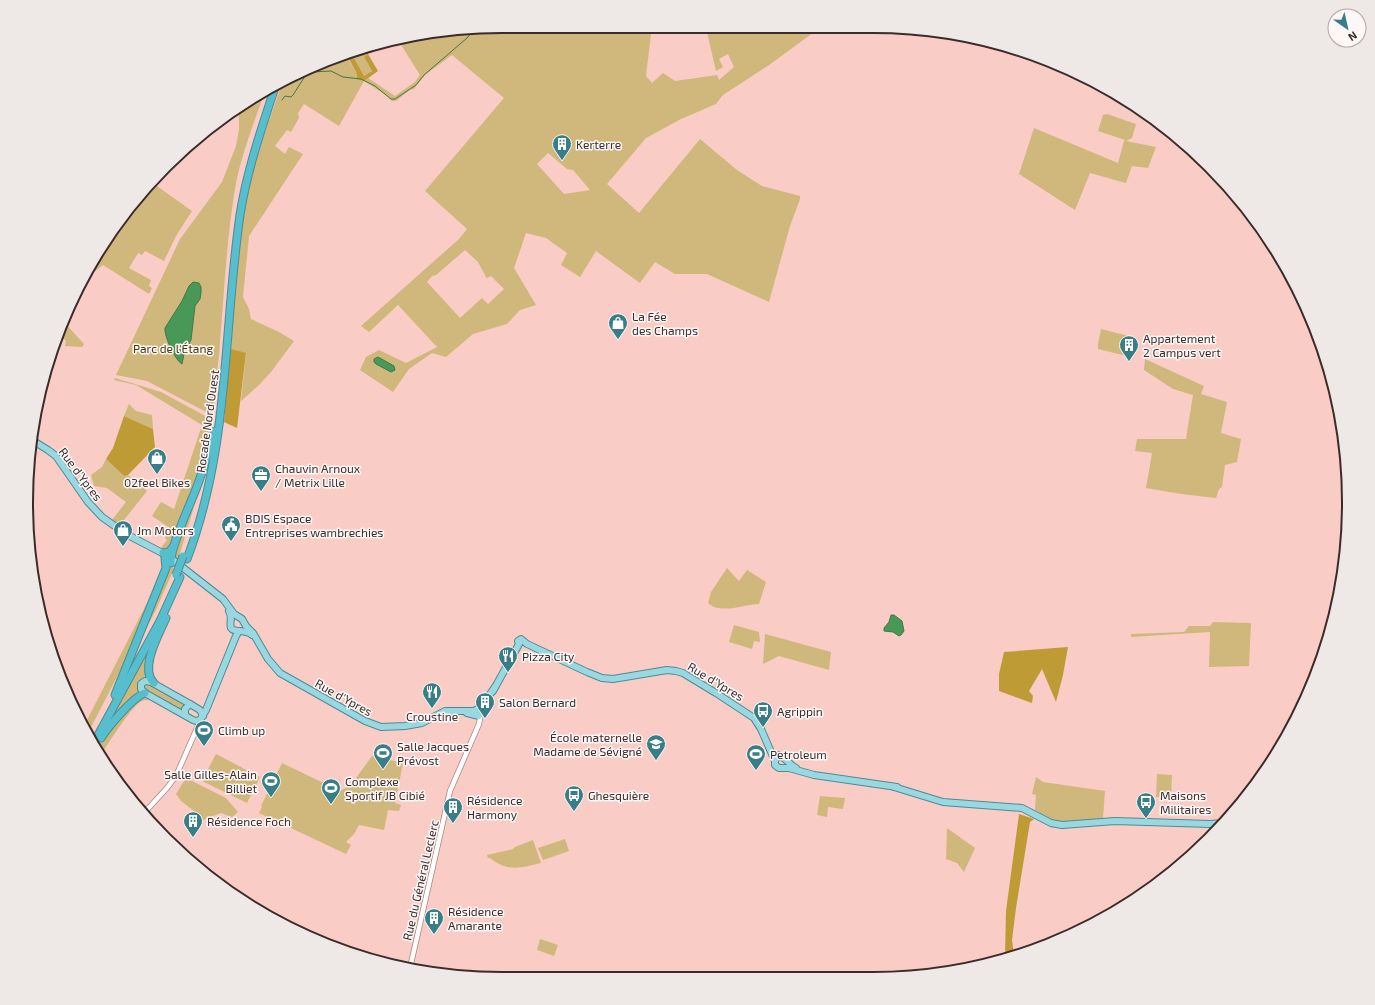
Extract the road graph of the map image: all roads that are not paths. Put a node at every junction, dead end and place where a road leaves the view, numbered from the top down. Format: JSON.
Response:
{"nodes":[{"id":1,"x":273,"y":93,"type":"edge"},
{"id":2,"x":268,"y":96,"type":"edge"},
{"id":3,"x":219,"y":414,"type":"junction"},
{"id":4,"x":216,"y":429,"type":"junction"},
{"id":5,"x":37,"y":443,"type":"edge"},
{"id":6,"x":169,"y":561,"type":"junction"},
{"id":7,"x":178,"y":576,"type":"junction"},
{"id":8,"x":176,"y":586,"type":"junction"},
{"id":9,"x":241,"y":620,"type":"junction"},
{"id":10,"x":231,"y":625,"type":"junction"},
{"id":11,"x":240,"y":631,"type":"junction"},
{"id":12,"x":258,"y":642,"type":"junction"},
{"id":13,"x":233,"y":646,"type":"junction"},
{"id":14,"x":154,"y":683,"type":"junction"},
{"id":15,"x":146,"y":693,"type":"junction"},
{"id":16,"x":115,"y":695,"type":"junction"},
{"id":17,"x":209,"y":701,"type":"junction"},
{"id":18,"x":190,"y":704,"type":"junction"},
{"id":19,"x":199,"y":709,"type":"junction"},
{"id":20,"x":477,"y":713,"type":"junction"},
{"id":21,"x":185,"y":715,"type":"junction"},
{"id":22,"x":202,"y":717,"type":"junction"},
{"id":23,"x":193,"y":720,"type":"junction"},
{"id":24,"x":196,"y":730,"type":"junction"},
{"id":25,"x":94,"y":733,"type":"edge"},
{"id":26,"x":97,"y":738,"type":"edge"},
{"id":27,"x":99,"y":742,"type":"edge"},
{"id":28,"x":768,"y":743,"type":"junction"},
{"id":29,"x":782,"y":756,"type":"junction"},
{"id":30,"x":775,"y":761,"type":"junction"},
{"id":31,"x":787,"y":761,"type":"junction"},
{"id":32,"x":783,"y":768,"type":"junction"},
{"id":33,"x":812,"y":774,"type":"junction"},
{"id":34,"x":148,"y":809,"type":"edge"},
{"id":35,"x":1205,"y":824,"type":"junction"},
{"id":36,"x":1214,"y":824,"type":"edge"},
{"id":37,"x":1213,"y":825,"type":"edge"},
{"id":38,"x":411,"y":963,"type":"edge"}],
"edges":[{"from":1,"to":3,"type":"highway","name":"Rocade Nord Ouest"},
{"from":2,"to":3,"type":"highway","name":"Rocade Nord Ouest"},
{"from":3,"to":4,"type":"highway","name":"Rocade Nord Ouest"},
{"from":4,"to":6,"type":"highway"},
{"from":4,"to":7,"type":"highway","name":"Rocade Nord Ouest"},
{"from":5,"to":6,"type":"main road","name":"Rue d'Ypres"},
{"from":6,"to":9,"type":"main road","name":"Rue d'Ypres"},
{"from":6,"to":10,"type":"main road","name":"Rue d'Ypres"},
{"from":6,"to":16,"type":"highway"},
{"from":7,"to":8,"type":"highway","name":"Rocade Nord Ouest"},
{"from":7,"to":16,"type":"highway","name":"Rocade Nord Ouest"},
{"from":8,"to":14,"type":"highway"},
{"from":8,"to":26,"type":"highway","name":"Rocade Nord Ouest"},
{"from":9,"to":10,"type":"main road"},
{"from":9,"to":11,"type":"main road"},
{"from":9,"to":12,"type":"main road","name":"Rue d'Ypres"},
{"from":10,"to":11,"type":"main road"},
{"from":10,"to":13,"type":"main road"},
{"from":11,"to":12,"type":"main road","name":"Rue d'Ypres"},
{"from":11,"to":13,"type":"main road"},
{"from":12,"to":20,"type":"main road","name":"Rue d'Ypres"},
{"from":13,"to":17,"type":"main road"},
{"from":14,"to":15,"type":"main road"},
{"from":14,"to":18,"type":"main road"},
{"from":15,"to":21,"type":"main road"},
{"from":15,"to":27,"type":"highway"},
{"from":16,"to":25,"type":"highway","name":"Rocade Nord Ouest"},
{"from":17,"to":19,"type":"main road"},
{"from":17,"to":22,"type":"main road"},
{"from":18,"to":19,"type":"main road"},
{"from":18,"to":21,"type":"main road"},
{"from":19,"to":22,"type":"main road"},
{"from":20,"to":28,"type":"main road","name":"Rue d'Ypres"},
{"from":20,"to":38,"type":"street","name":"Rue du Général Leclerc"},
{"from":21,"to":23,"type":"main road"},
{"from":22,"to":23,"type":"main road"},
{"from":22,"to":24,"type":"street"},
{"from":23,"to":24,"type":"street"},
{"from":24,"to":34,"type":"street"},
{"from":28,"to":29,"type":"main road","name":"Rue d'Ypres"},
{"from":28,"to":30,"type":"main road","name":"Rue d'Ypres"},
{"from":29,"to":30,"type":"main road"},
{"from":29,"to":31,"type":"main road"},
{"from":30,"to":32,"type":"main road"},
{"from":31,"to":32,"type":"main road"},
{"from":31,"to":33,"type":"main road"},
{"from":32,"to":33,"type":"main road"},
{"from":33,"to":35,"type":"main road"},
{"from":35,"to":36,"type":"main road"},
{"from":35,"to":37,"type":"main road"}]}
